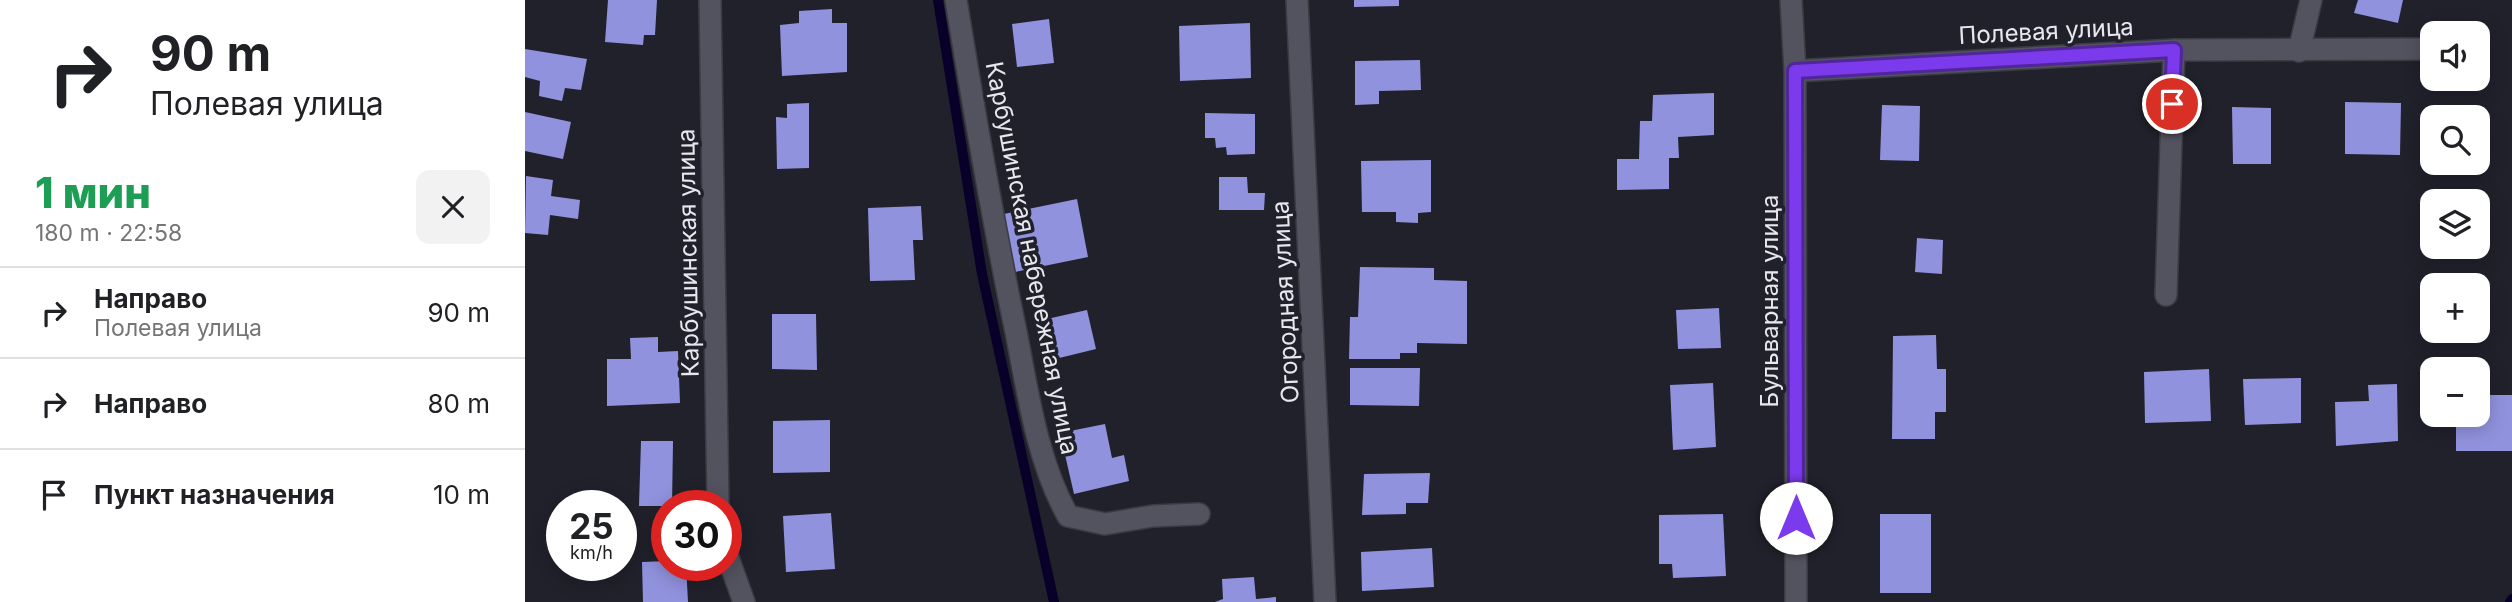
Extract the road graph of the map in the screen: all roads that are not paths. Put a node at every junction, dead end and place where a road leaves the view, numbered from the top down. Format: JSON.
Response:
{"nodes":[{"id":1,"x":710,"y":0,"type":"edge"},
{"id":2,"x":956,"y":0,"type":"edge"},
{"id":3,"x":1297,"y":0,"type":"edge"},
{"id":4,"x":1791,"y":0,"type":"edge"},
{"id":5,"x":2311,"y":0,"type":"edge"},
{"id":6,"x":2174,"y":50,"type":"junction"},
{"id":7,"x":2420,"y":50,"type":"edge"},
{"id":8,"x":2299,"y":51,"type":"junction"},
{"id":9,"x":1795,"y":71,"type":"junction"},
{"id":10,"x":2166,"y":295,"type":"dead end"},
{"id":11,"x":718,"y":490,"type":"edge"},
{"id":12,"x":1199,"y":514,"type":"dead end"},
{"id":13,"x":736,"y":581,"type":"edge"},
{"id":14,"x":744,"y":602,"type":"edge"},
{"id":15,"x":1325,"y":602,"type":"edge"},
{"id":16,"x":1796,"y":602,"type":"edge"}],
"edges":[{"from":1,"to":11,"type":"street","name":"Карбушинская улица"},
{"from":2,"to":12,"type":"street","name":"Карбушинская набережная улица"},
{"from":3,"to":15,"type":"street","name":"Огородная улица"},
{"from":4,"to":9,"type":"street","name":"Бульварная улица"},
{"from":5,"to":8,"type":"street"},
{"from":6,"to":8,"type":"street","name":"Полевая улица"},
{"from":6,"to":9,"type":"street","name":"Полевая улица"},
{"from":6,"to":10,"type":"street"},
{"from":7,"to":8,"type":"street","name":"Полевая улица"},
{"from":9,"to":16,"type":"street","name":"Бульварная улица"},
{"from":13,"to":14,"type":"street"}]}
